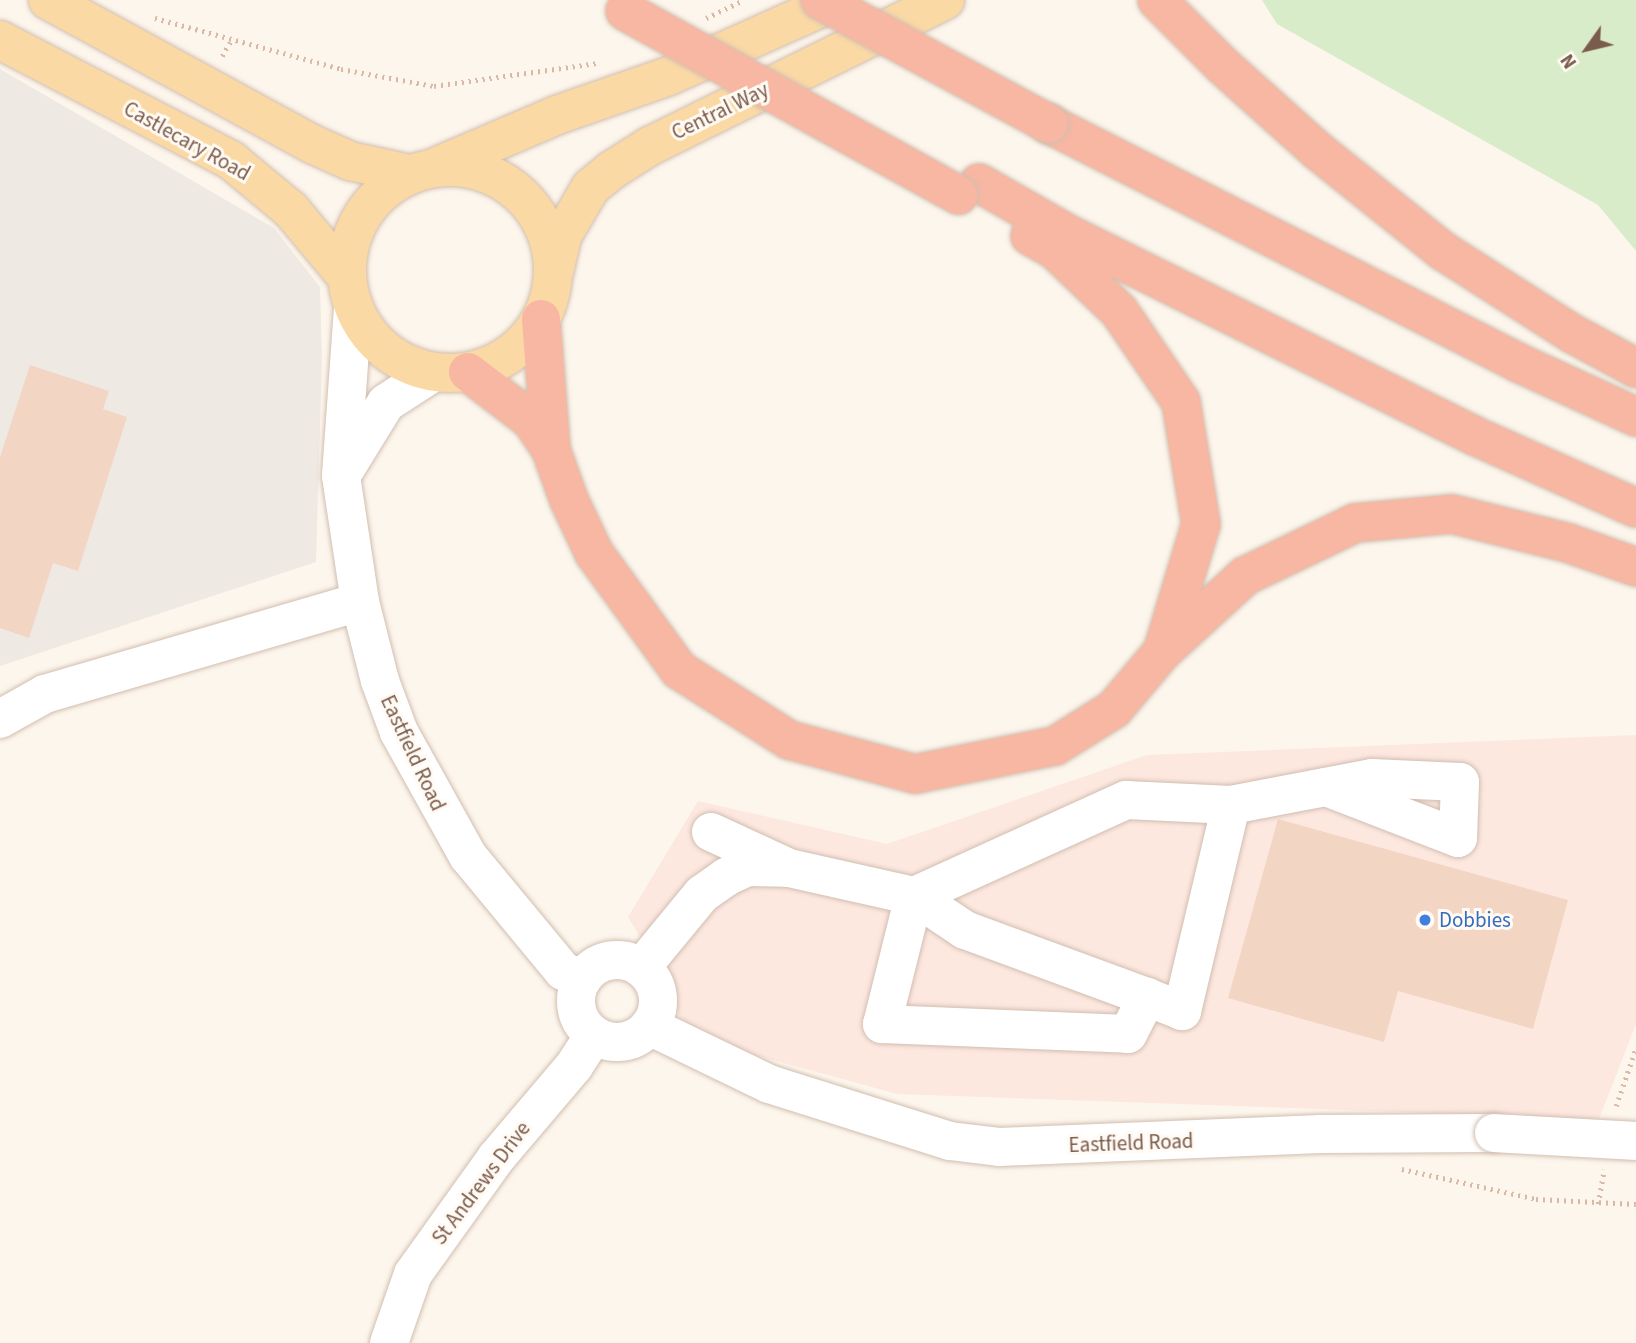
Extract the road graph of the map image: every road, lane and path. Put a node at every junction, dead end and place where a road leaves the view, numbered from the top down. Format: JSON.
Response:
{"nodes":[{"id":1,"x":48,"y":0,"type":"edge"},
{"id":2,"x":744,"y":0,"type":"edge"},
{"id":3,"x":820,"y":0,"type":"edge"},
{"id":4,"x":838,"y":0,"type":"edge"},
{"id":5,"x":945,"y":0,"type":"edge"},
{"id":6,"x":1157,"y":0,"type":"edge"},
{"id":7,"x":627,"y":4,"type":"edge"},
{"id":8,"x":144,"y":12,"type":"dead end"},
{"id":9,"x":693,"y":24,"type":"dead end"},
{"id":10,"x":232,"y":39,"type":"junction"},
{"id":11,"x":0,"y":40,"type":"edge"},
{"id":12,"x":605,"y":62,"type":"dead end"},
{"id":13,"x":205,"y":86,"type":"junction"},
{"id":14,"x":421,"y":171,"type":"junction"},
{"id":15,"x":969,"y":189,"type":"junction"},
{"id":16,"x":553,"y":278,"type":"junction"},
{"id":17,"x":350,"y":292,"type":"junction"},
{"id":18,"x":541,"y":319,"type":"junction"},
{"id":19,"x":1636,"y":368,"type":"edge"},
{"id":20,"x":451,"y":372,"type":"junction"},
{"id":21,"x":1636,"y":417,"type":"edge"},
{"id":22,"x":551,"y":450,"type":"junction"},
{"id":23,"x":341,"y":476,"type":"junction"},
{"id":24,"x":1636,"y":508,"type":"edge"},
{"id":25,"x":1636,"y":567,"type":"edge"},
{"id":26,"x":360,"y":602,"type":"junction"},
{"id":27,"x":1162,"y":652,"type":"junction"},
{"id":28,"x":0,"y":719,"type":"edge"},
{"id":29,"x":1326,"y":787,"type":"dead end"},
{"id":30,"x":1231,"y":805,"type":"junction"},
{"id":31,"x":711,"y":832,"type":"dead end"},
{"id":32,"x":789,"y":868,"type":"junction"},
{"id":33,"x":914,"y":896,"type":"junction"},
{"id":34,"x":640,"y":968,"type":"junction"},
{"id":35,"x":582,"y":979,"type":"junction"},
{"id":36,"x":1147,"y":997,"type":"junction"},
{"id":37,"x":649,"y":1026,"type":"junction"},
{"id":38,"x":594,"y":1035,"type":"junction"},
{"id":39,"x":1636,"y":1141,"type":"edge"},
{"id":40,"x":1396,"y":1168,"type":"dead end"},
{"id":41,"x":1636,"y":1204,"type":"edge"},
{"id":42,"x":389,"y":1343,"type":"edge"}],
"edges":[{"from":1,"to":13,"type":"main road"},
{"from":2,"to":9,"type":"path"},
{"from":3,"to":21,"type":"highway","bridge":true},
{"from":4,"to":14,"type":"main road"},
{"from":5,"to":16,"type":"main road","name":"Central Way"},
{"from":6,"to":19,"type":"highway"},
{"from":7,"to":15,"type":"highway"},
{"from":8,"to":10,"type":"path"},
{"from":10,"to":12,"type":"path"},
{"from":10,"to":13,"type":"path"},
{"from":11,"to":17,"type":"main road","name":"Castlecary Road"},
{"from":13,"to":14,"type":"main road"},
{"from":14,"to":16,"type":"main road"},
{"from":14,"to":17,"type":"main road"},
{"from":15,"to":24,"type":"highway"},
{"from":15,"to":27,"type":"highway"},
{"from":16,"to":18,"type":"main road"},
{"from":17,"to":20,"type":"main road"},
{"from":17,"to":23,"type":"street","name":"Eastfield Road"},
{"from":18,"to":20,"type":"main road"},
{"from":18,"to":22,"type":"highway"},
{"from":20,"to":22,"type":"highway"},
{"from":20,"to":23,"type":"street"},
{"from":22,"to":27,"type":"highway"},
{"from":23,"to":26,"type":"street","name":"Eastfield Road"},
{"from":25,"to":27,"type":"highway"},
{"from":26,"to":28,"type":"street"},
{"from":26,"to":35,"type":"street","name":"Eastfield Road"},
{"from":29,"to":30,"type":"street"},
{"from":30,"to":33,"type":"street"},
{"from":30,"to":36,"type":"street"},
{"from":31,"to":32,"type":"street"},
{"from":32,"to":33,"type":"street"},
{"from":32,"to":34,"type":"street"},
{"from":33,"to":36,"type":"street"},
{"from":33,"to":36,"type":"street"},
{"from":34,"to":35,"type":"street"},
{"from":34,"to":37,"type":"street"},
{"from":35,"to":38,"type":"street"},
{"from":37,"to":38,"type":"street"},
{"from":37,"to":39,"type":"street","name":"Eastfield Road","bridge":true},
{"from":38,"to":42,"type":"street","name":"St Andrews Drive"},
{"from":40,"to":41,"type":"path"}]}
